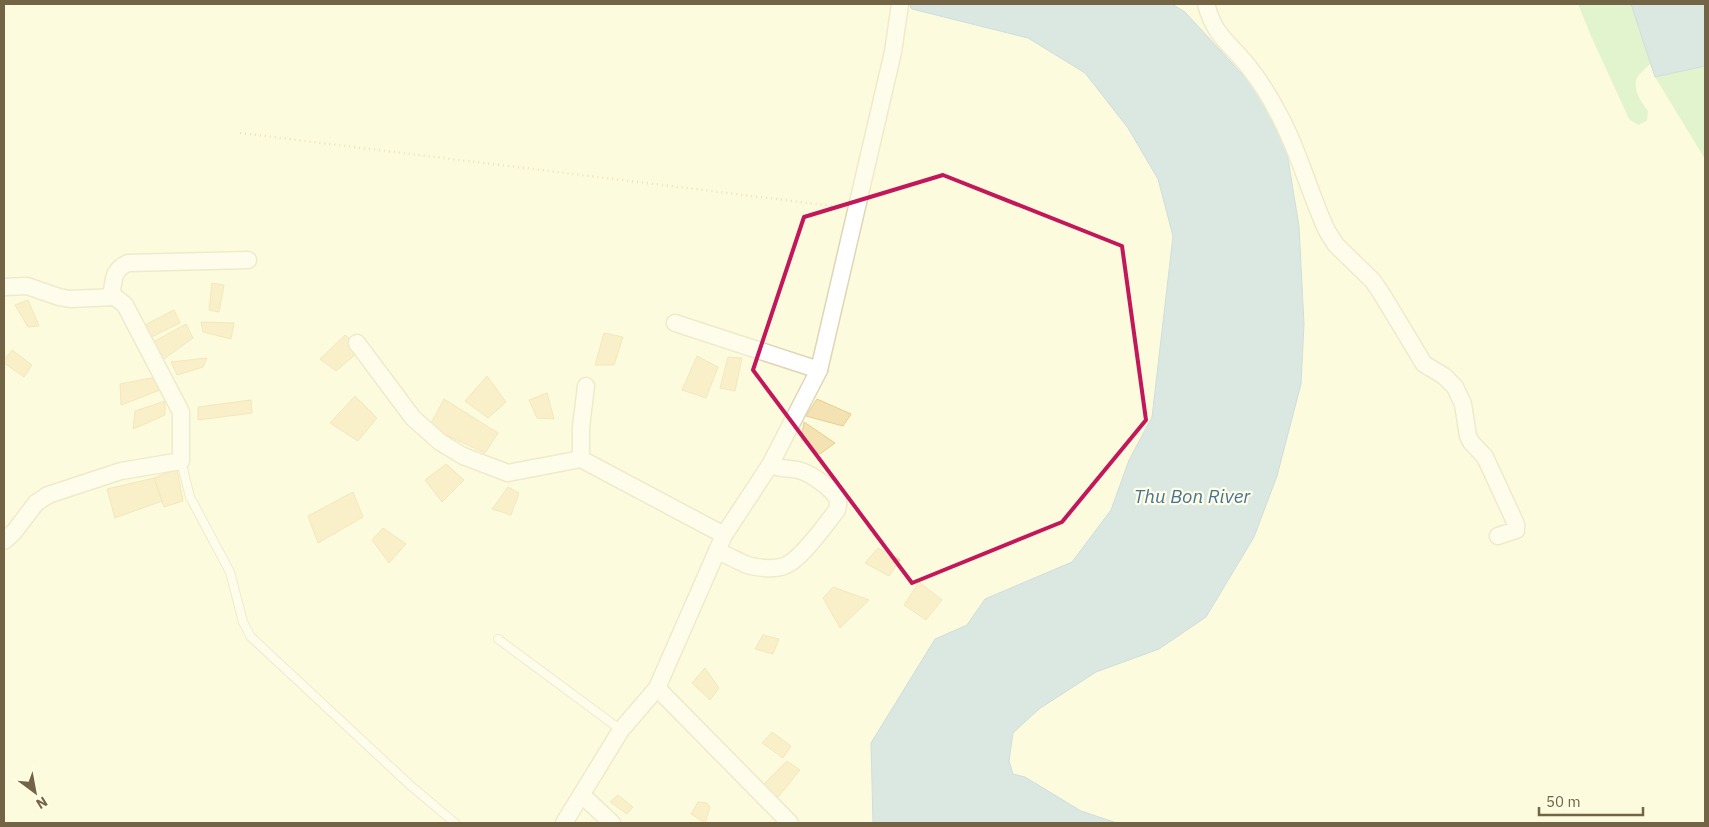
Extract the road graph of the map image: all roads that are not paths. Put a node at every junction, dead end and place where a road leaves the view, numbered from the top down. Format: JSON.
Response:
{"nodes":[{"id":1,"x":1206,"y":4,"type":"edge"},
{"id":2,"x":900,"y":7,"type":"edge"},
{"id":3,"x":248,"y":260,"type":"dead end"},
{"id":4,"x":4,"y":287,"type":"edge"},
{"id":5,"x":111,"y":297,"type":"junction"},
{"id":6,"x":675,"y":323,"type":"dead end"},
{"id":7,"x":358,"y":343,"type":"dead end"},
{"id":8,"x":819,"y":370,"type":"junction"},
{"id":9,"x":586,"y":386,"type":"dead end"},
{"id":10,"x":581,"y":459,"type":"junction"},
{"id":11,"x":181,"y":461,"type":"junction"},
{"id":12,"x":770,"y":465,"type":"junction"},
{"id":13,"x":724,"y":535,"type":"junction"},
{"id":14,"x":1498,"y":536,"type":"dead end"},
{"id":15,"x":4,"y":541,"type":"edge"},
{"id":16,"x":717,"y":551,"type":"junction"},
{"id":17,"x":498,"y":639,"type":"dead end"},
{"id":18,"x":657,"y":688,"type":"junction"},
{"id":19,"x":621,"y":730,"type":"junction"},
{"id":20,"x":582,"y":795,"type":"junction"},
{"id":21,"x":455,"y":823,"type":"edge"},
{"id":22,"x":564,"y":823,"type":"edge"},
{"id":23,"x":612,"y":823,"type":"edge"},
{"id":24,"x":790,"y":823,"type":"edge"}],
"edges":[{"from":1,"to":14,"type":"street"},
{"from":2,"to":8,"type":"street"},
{"from":3,"to":5,"type":"street"},
{"from":4,"to":5,"type":"street"},
{"from":5,"to":11,"type":"street"},
{"from":6,"to":8,"type":"street"},
{"from":7,"to":10,"type":"street"},
{"from":8,"to":12,"type":"street"},
{"from":9,"to":10,"type":"street"},
{"from":10,"to":13,"type":"street"},
{"from":11,"to":15,"type":"street"},
{"from":11,"to":21,"type":"lane"},
{"from":12,"to":13,"type":"street"},
{"from":12,"to":16,"type":"street"},
{"from":13,"to":16,"type":"street"},
{"from":16,"to":18,"type":"street"},
{"from":17,"to":19,"type":"lane"},
{"from":18,"to":19,"type":"street"},
{"from":18,"to":24,"type":"street"},
{"from":19,"to":20,"type":"street"},
{"from":20,"to":22,"type":"street"},
{"from":20,"to":23,"type":"street"}]}
